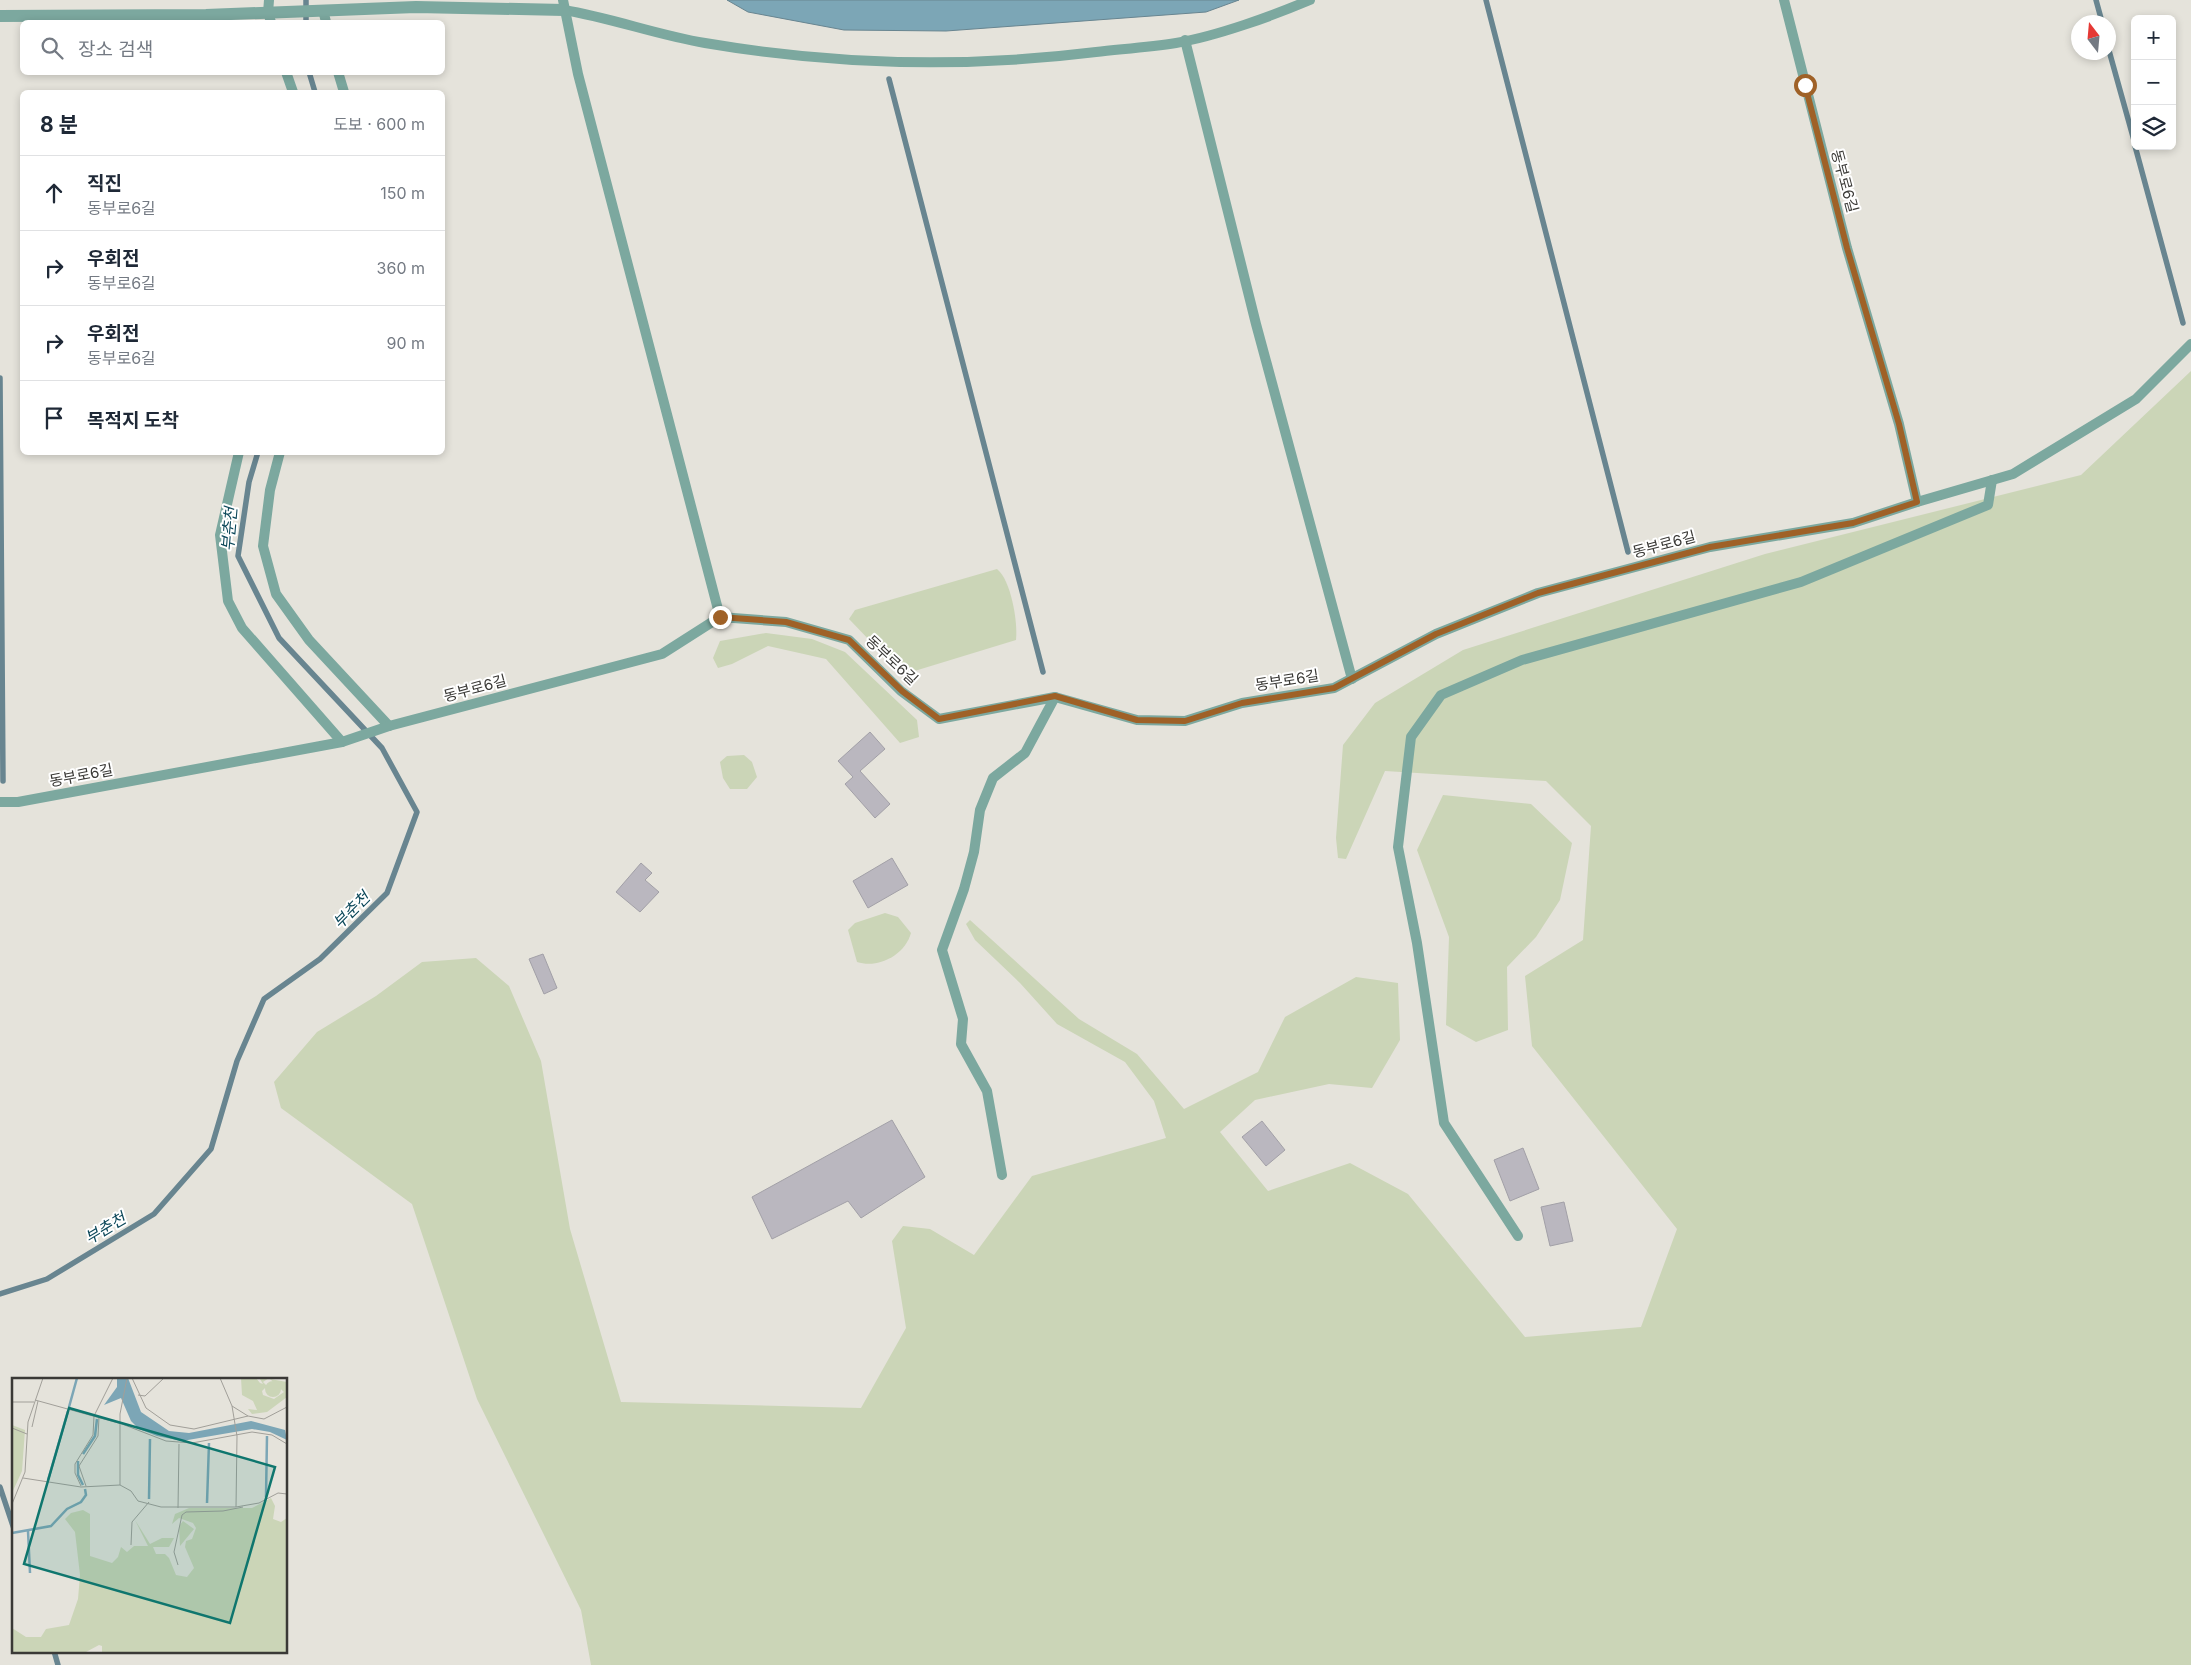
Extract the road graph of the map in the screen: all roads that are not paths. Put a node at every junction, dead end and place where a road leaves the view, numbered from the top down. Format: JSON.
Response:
{"nodes":[{"id":1,"x":269,"y":0,"type":"edge"},
{"id":2,"x":1310,"y":0,"type":"edge"},
{"id":3,"x":1784,"y":0,"type":"edge"},
{"id":4,"x":563,"y":5,"type":"edge"},
{"id":5,"x":323,"y":10,"type":"junction"},
{"id":6,"x":0,"y":16,"type":"edge"},
{"id":7,"x":269,"y":18,"type":"edge"},
{"id":8,"x":326,"y":20,"type":"edge"},
{"id":9,"x":1185,"y":40,"type":"junction"},
{"id":10,"x":287,"y":75,"type":"edge"},
{"id":11,"x":339,"y":75,"type":"edge"},
{"id":12,"x":292,"y":90,"type":"edge"},
{"id":13,"x":343,"y":90,"type":"edge"},
{"id":14,"x":2191,"y":344,"type":"edge"},
{"id":15,"x":238,"y":455,"type":"edge"},
{"id":16,"x":279,"y":455,"type":"edge"},
{"id":17,"x":1992,"y":480,"type":"junction"},
{"id":18,"x":1917,"y":502,"type":"junction"},
{"id":19,"x":720,"y":617,"type":"junction"},
{"id":20,"x":1352,"y":679,"type":"junction"},
{"id":21,"x":1055,"y":696,"type":"junction"},
{"id":22,"x":389,"y":726,"type":"junction"},
{"id":23,"x":342,"y":742,"type":"junction"},
{"id":24,"x":0,"y":802,"type":"edge"},
{"id":25,"x":1002,"y":1175,"type":"dead end"},
{"id":26,"x":1518,"y":1236,"type":"dead end"}],
"edges":[{"from":1,"to":7,"type":"lane"},
{"from":2,"to":9,"type":"lane"},
{"from":3,"to":18,"type":"lane","name":"동부로6길"},
{"from":4,"to":5,"type":"street"},
{"from":4,"to":9,"type":"lane"},
{"from":4,"to":19,"type":"lane"},
{"from":5,"to":7,"type":"street"},
{"from":5,"to":8,"type":"lane"},
{"from":6,"to":7,"type":"street"},
{"from":9,"to":20,"type":"lane"},
{"from":10,"to":12,"type":"lane"},
{"from":11,"to":13,"type":"lane"},
{"from":14,"to":17,"type":"lane"},
{"from":15,"to":23,"type":"lane"},
{"from":16,"to":22,"type":"lane"},
{"from":17,"to":18,"type":"lane"},
{"from":17,"to":26,"type":"lane"},
{"from":18,"to":20,"type":"lane","name":"동부로6길"},
{"from":19,"to":21,"type":"lane","name":"동부로6길"},
{"from":19,"to":22,"type":"lane","name":"동부로6길"},
{"from":20,"to":21,"type":"lane","name":"동부로6길"},
{"from":21,"to":25,"type":"lane"},
{"from":22,"to":23,"type":"lane","name":"동부로6길"},
{"from":23,"to":24,"type":"lane","name":"동부로6길"}]}
